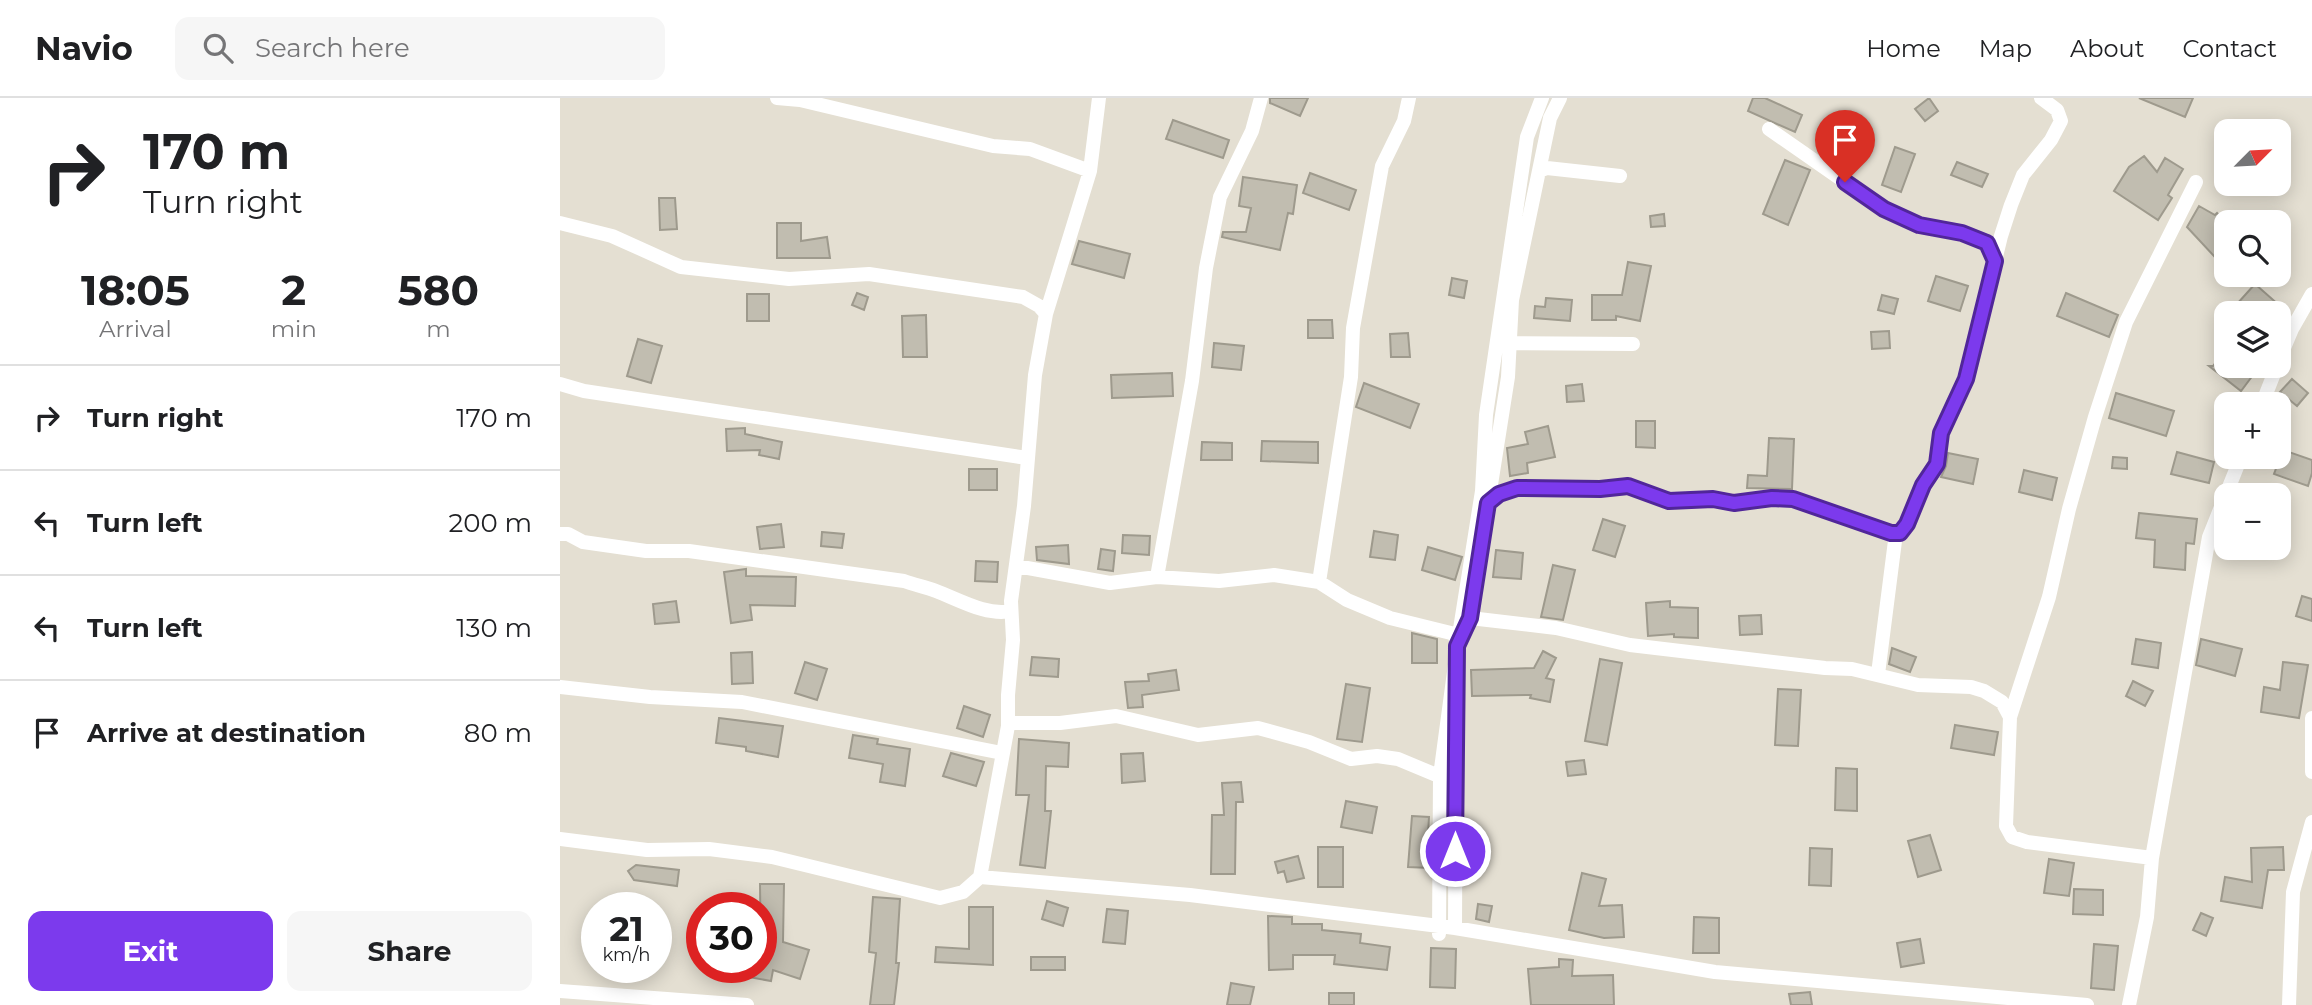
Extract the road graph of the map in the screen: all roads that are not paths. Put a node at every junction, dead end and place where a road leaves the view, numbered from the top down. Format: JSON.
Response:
{"nodes":[{"id":1,"x":777,"y":98,"type":"edge"},
{"id":2,"x":1099,"y":98,"type":"edge"},
{"id":3,"x":1261,"y":98,"type":"edge"},
{"id":4,"x":1409,"y":98,"type":"edge"},
{"id":5,"x":1542,"y":98,"type":"edge"},
{"id":6,"x":1560,"y":98,"type":"edge"},
{"id":7,"x":2041,"y":98,"type":"edge"},
{"id":8,"x":1769,"y":129,"type":"dead end"},
{"id":9,"x":1090,"y":171,"type":"junction"},
{"id":10,"x":1539,"y":171,"type":"junction"},
{"id":11,"x":1620,"y":177,"type":"dead end"},
{"id":12,"x":2196,"y":182,"type":"dead end"},
{"id":13,"x":560,"y":223,"type":"edge"},
{"id":14,"x":1995,"y":261,"type":"junction"},
{"id":15,"x":2312,"y":294,"type":"edge"},
{"id":16,"x":1046,"y":314,"type":"junction"},
{"id":17,"x":2291,"y":332,"type":"edge"},
{"id":18,"x":1496,"y":343,"type":"junction"},
{"id":19,"x":1633,"y":344,"type":"dead end"},
{"id":20,"x":560,"y":384,"type":"edge"},
{"id":21,"x":1027,"y":458,"type":"junction"},
{"id":22,"x":2236,"y":469,"type":"edge"},
{"id":23,"x":1488,"y":503,"type":"junction"},
{"id":24,"x":1896,"y":533,"type":"junction"},
{"id":25,"x":560,"y":534,"type":"edge"},
{"id":26,"x":1016,"y":566,"type":"junction"},
{"id":27,"x":1157,"y":577,"type":"junction"},
{"id":28,"x":1319,"y":582,"type":"junction"},
{"id":29,"x":1012,"y":611,"type":"junction"},
{"id":30,"x":1470,"y":618,"type":"junction"},
{"id":31,"x":1458,"y":640,"type":"junction"},
{"id":32,"x":1878,"y":674,"type":"junction"},
{"id":33,"x":560,"y":687,"type":"edge"},
{"id":34,"x":2010,"y":717,"type":"junction"},
{"id":35,"x":2312,"y":718,"type":"edge"},
{"id":36,"x":1008,"y":723,"type":"junction"},
{"id":37,"x":1002,"y":753,"type":"junction"},
{"id":38,"x":2312,"y":772,"type":"edge"},
{"id":39,"x":1456,"y":774,"type":"junction"},
{"id":40,"x":2312,"y":822,"type":"edge"},
{"id":41,"x":560,"y":839,"type":"edge"},
{"id":42,"x":2152,"y":858,"type":"junction"},
{"id":43,"x":981,"y":877,"type":"junction"},
{"id":44,"x":1455,"y":928,"type":"junction"},
{"id":45,"x":1438,"y":935,"type":"dead end"},
{"id":46,"x":560,"y":991,"type":"edge"},
{"id":47,"x":1981,"y":1000,"type":"edge"},
{"id":48,"x":747,"y":1005,"type":"edge"},
{"id":49,"x":2087,"y":1005,"type":"edge"},
{"id":50,"x":2129,"y":1005,"type":"edge"},
{"id":51,"x":2290,"y":1005,"type":"edge"}],
"edges":[{"from":1,"to":9,"type":"street"},
{"from":2,"to":9,"type":"street"},
{"from":3,"to":27,"type":"street"},
{"from":4,"to":28,"type":"street"},
{"from":5,"to":18,"type":"street"},
{"from":6,"to":10,"type":"street"},
{"from":7,"to":14,"type":"street"},
{"from":8,"to":14,"type":"street"},
{"from":9,"to":16,"type":"street"},
{"from":10,"to":11,"type":"street"},
{"from":10,"to":23,"type":"street"},
{"from":12,"to":34,"type":"street"},
{"from":13,"to":16,"type":"street"},
{"from":14,"to":24,"type":"street"},
{"from":15,"to":17,"type":"street"},
{"from":16,"to":21,"type":"street"},
{"from":18,"to":19,"type":"street"},
{"from":18,"to":31,"type":"street"},
{"from":20,"to":21,"type":"street"},
{"from":21,"to":26,"type":"street"},
{"from":22,"to":42,"type":"street"},
{"from":23,"to":24,"type":"street"},
{"from":23,"to":30,"type":"street"},
{"from":24,"to":32,"type":"street"},
{"from":25,"to":29,"type":"street"},
{"from":26,"to":27,"type":"street"},
{"from":26,"to":29,"type":"street"},
{"from":27,"to":28,"type":"street"},
{"from":28,"to":31,"type":"street"},
{"from":29,"to":36,"type":"street"},
{"from":30,"to":31,"type":"street"},
{"from":30,"to":32,"type":"street"},
{"from":31,"to":39,"type":"street"},
{"from":31,"to":45,"type":"street"},
{"from":32,"to":34,"type":"street"},
{"from":33,"to":37,"type":"street"},
{"from":34,"to":42,"type":"street"},
{"from":35,"to":38,"type":"street"},
{"from":36,"to":37,"type":"street"},
{"from":36,"to":39,"type":"street"},
{"from":37,"to":43,"type":"street"},
{"from":39,"to":44,"type":"street"},
{"from":40,"to":51,"type":"street"},
{"from":41,"to":43,"type":"street"},
{"from":42,"to":50,"type":"street"},
{"from":43,"to":44,"type":"street"},
{"from":44,"to":47,"type":"street"},
{"from":46,"to":48,"type":"street"},
{"from":47,"to":49,"type":"street"}]}
